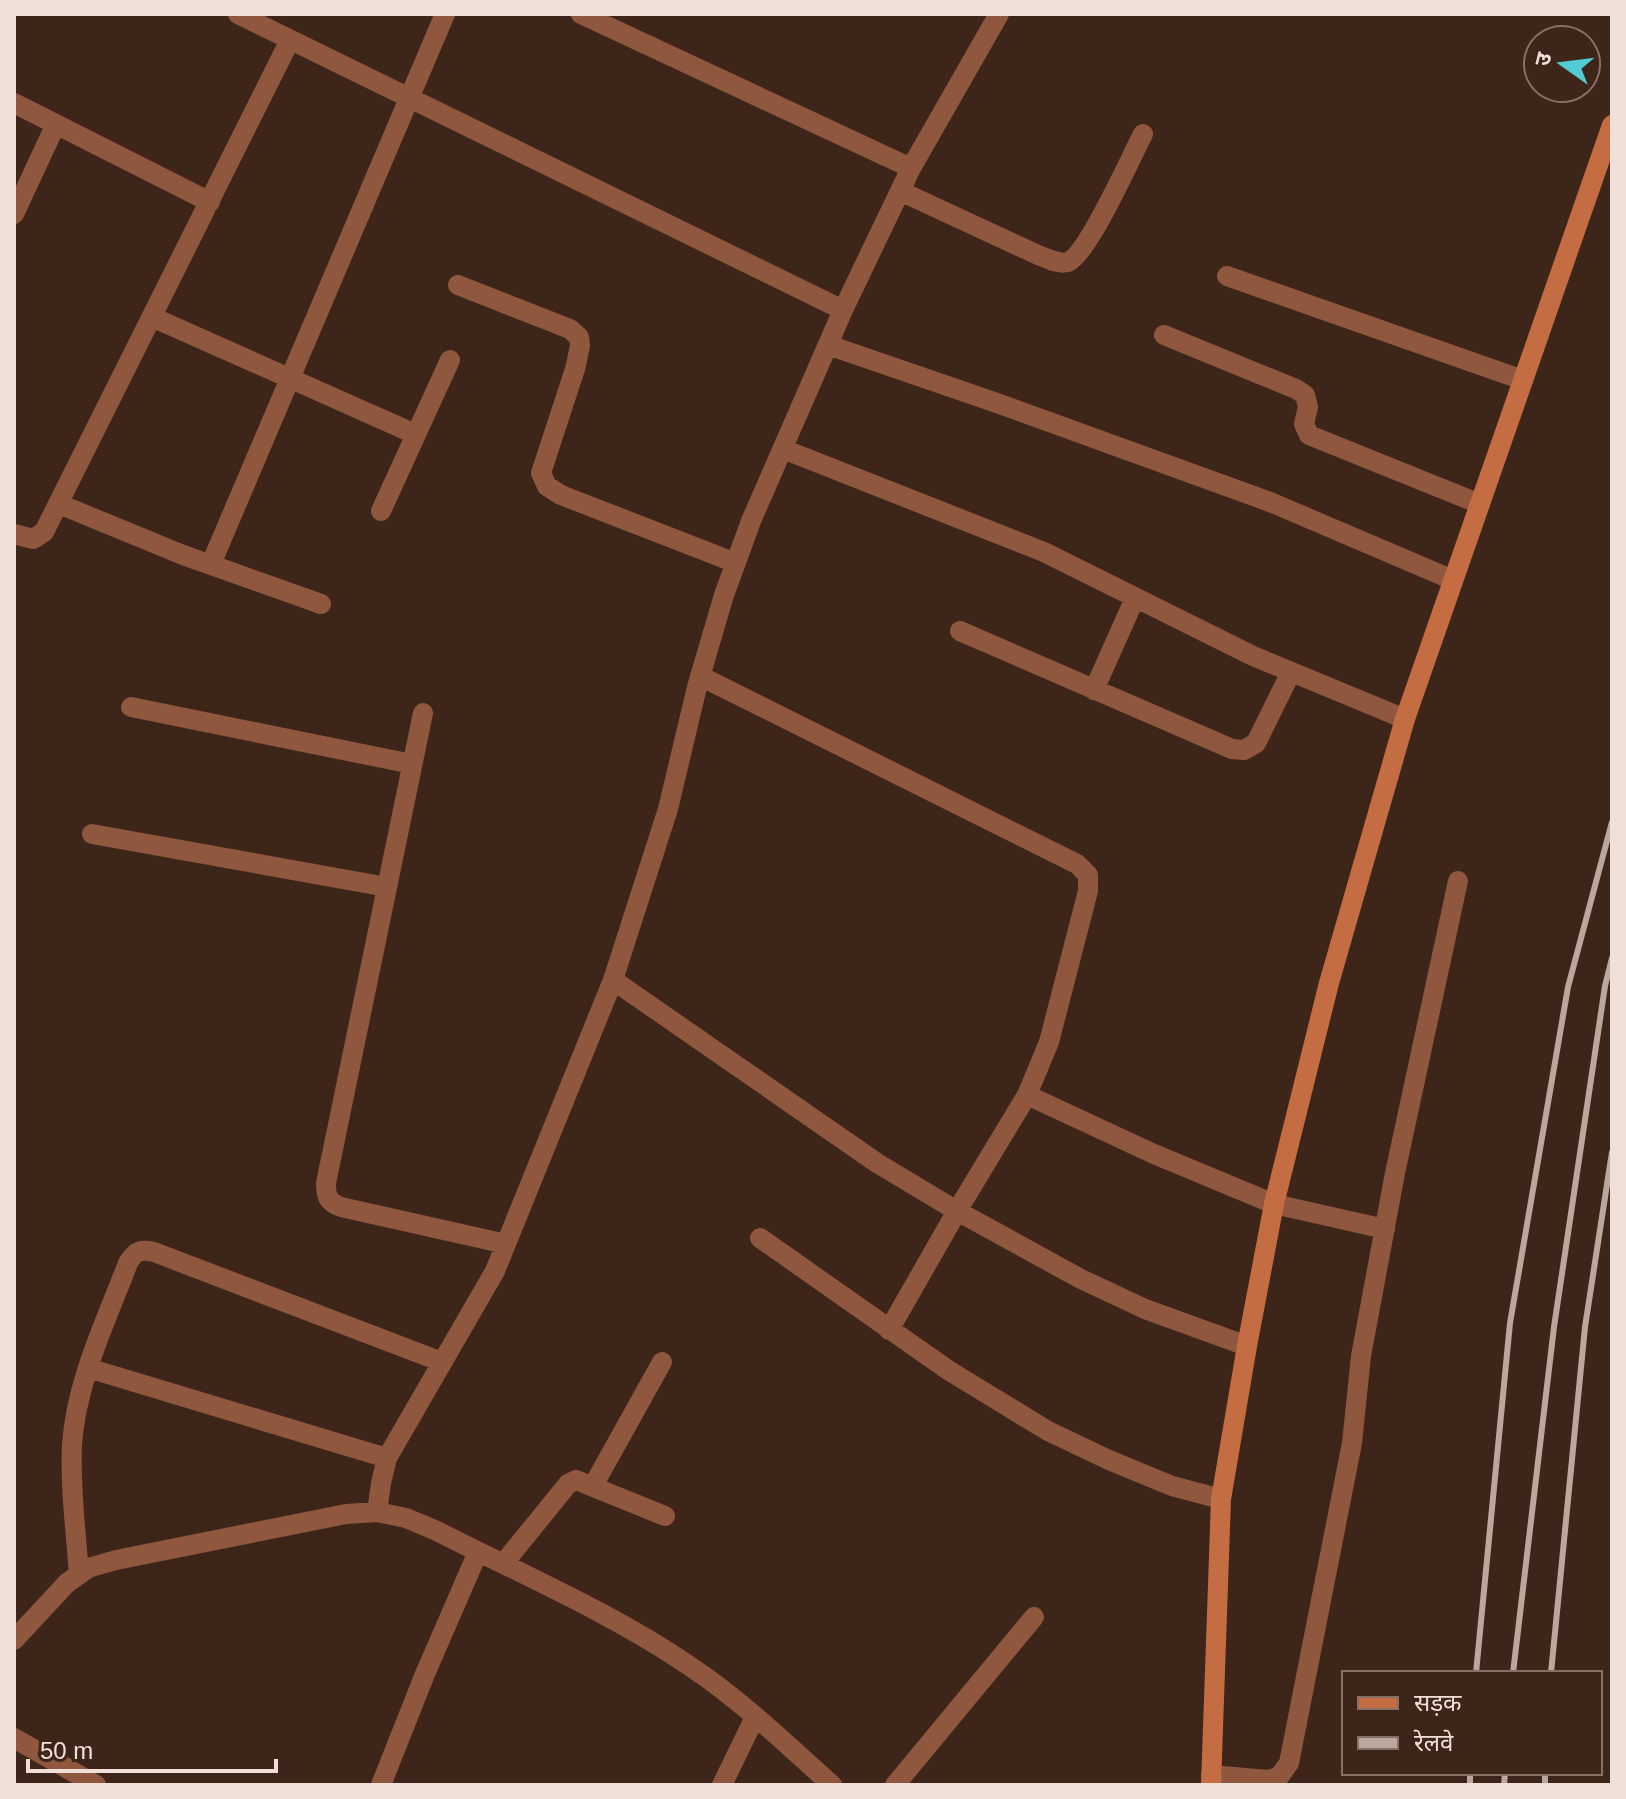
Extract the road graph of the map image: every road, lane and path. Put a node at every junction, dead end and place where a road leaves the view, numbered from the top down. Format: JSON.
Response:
{"nodes":[{"id":1,"x":238,"y":14,"type":"edge"},
{"id":2,"x":445,"y":14,"type":"edge"},
{"id":3,"x":581,"y":14,"type":"edge"},
{"id":4,"x":999,"y":14,"type":"edge"},
{"id":5,"x":290,"y":40,"type":"junction"},
{"id":6,"x":409,"y":99,"type":"junction"},
{"id":7,"x":14,"y":103,"type":"edge"},
{"id":8,"x":56,"y":124,"type":"junction"},
{"id":9,"x":1612,"y":125,"type":"edge"},
{"id":10,"x":1143,"y":134,"type":"dead end"},
{"id":11,"x":911,"y":168,"type":"junction"},
{"id":12,"x":900,"y":191,"type":"junction"},
{"id":13,"x":210,"y":202,"type":"junction"},
{"id":14,"x":14,"y":214,"type":"edge"},
{"id":15,"x":1227,"y":276,"type":"dead end"},
{"id":16,"x":458,"y":285,"type":"dead end"},
{"id":17,"x":843,"y":310,"type":"junction"},
{"id":18,"x":152,"y":317,"type":"junction"},
{"id":19,"x":1164,"y":335,"type":"dead end"},
{"id":20,"x":828,"y":345,"type":"junction"},
{"id":21,"x":450,"y":360,"type":"dead end"},
{"id":22,"x":290,"y":379,"type":"junction"},
{"id":23,"x":1523,"y":380,"type":"junction"},
{"id":24,"x":415,"y":434,"type":"junction"},
{"id":25,"x":783,"y":449,"type":"junction"},
{"id":26,"x":59,"y":504,"type":"junction"},
{"id":27,"x":1480,"y":504,"type":"junction"},
{"id":28,"x":381,"y":511,"type":"dead end"},
{"id":29,"x":14,"y":534,"type":"edge"},
{"id":30,"x":736,"y":563,"type":"junction"},
{"id":31,"x":211,"y":564,"type":"junction"},
{"id":32,"x":1453,"y":580,"type":"junction"},
{"id":33,"x":1135,"y":598,"type":"junction"},
{"id":34,"x":321,"y":604,"type":"dead end"},
{"id":35,"x":960,"y":631,"type":"dead end"},
{"id":36,"x":1291,"y":672,"type":"junction"},
{"id":37,"x":700,"y":676,"type":"junction"},
{"id":38,"x":1094,"y":690,"type":"junction"},
{"id":39,"x":131,"y":707,"type":"dead end"},
{"id":40,"x":423,"y":713,"type":"dead end"},
{"id":41,"x":1405,"y":719,"type":"junction"},
{"id":42,"x":412,"y":764,"type":"junction"},
{"id":43,"x":92,"y":834,"type":"dead end"},
{"id":44,"x":1458,"y":881,"type":"dead end"},
{"id":45,"x":387,"y":887,"type":"junction"},
{"id":46,"x":613,"y":980,"type":"junction"},
{"id":47,"x":1027,"y":1095,"type":"junction"},
{"id":48,"x":1274,"y":1204,"type":"junction"},
{"id":49,"x":957,"y":1211,"type":"junction"},
{"id":50,"x":1385,"y":1229,"type":"junction"},
{"id":51,"x":760,"y":1238,"type":"dead end"},
{"id":52,"x":506,"y":1244,"type":"junction"},
{"id":53,"x":889,"y":1330,"type":"junction"},
{"id":54,"x":1247,"y":1346,"type":"junction"},
{"id":55,"x":442,"y":1362,"type":"junction"},
{"id":56,"x":662,"y":1362,"type":"dead end"},
{"id":57,"x":88,"y":1368,"type":"junction"},
{"id":58,"x":387,"y":1458,"type":"junction"},
{"id":59,"x":593,"y":1486,"type":"junction"},
{"id":60,"x":1221,"y":1499,"type":"junction"},
{"id":61,"x":377,"y":1512,"type":"junction"},
{"id":62,"x":665,"y":1516,"type":"dead end"},
{"id":63,"x":478,"y":1552,"type":"junction"},
{"id":64,"x":503,"y":1564,"type":"junction"},
{"id":65,"x":79,"y":1575,"type":"junction"},
{"id":66,"x":1034,"y":1617,"type":"dead end"},
{"id":67,"x":14,"y":1640,"type":"edge"},
{"id":68,"x":755,"y":1717,"type":"junction"},
{"id":69,"x":14,"y":1738,"type":"edge"},
{"id":70,"x":1211,"y":1780,"type":"edge"},
{"id":71,"x":96,"y":1785,"type":"edge"},
{"id":72,"x":381,"y":1785,"type":"edge"},
{"id":73,"x":722,"y":1785,"type":"edge"},
{"id":74,"x":832,"y":1785,"type":"edge"},
{"id":75,"x":895,"y":1785,"type":"edge"}],
"edges":[{"from":1,"to":5,"type":"street"},
{"from":2,"to":6,"type":"street"},
{"from":3,"to":11,"type":"street"},
{"from":4,"to":11,"type":"street"},
{"from":5,"to":6,"type":"street"},
{"from":5,"to":13,"type":"street"},
{"from":6,"to":17,"type":"street"},
{"from":6,"to":22,"type":"street"},
{"from":7,"to":8,"type":"street"},
{"from":8,"to":13,"type":"street"},
{"from":8,"to":14,"type":"street"},
{"from":9,"to":23,"type":"street"},
{"from":10,"to":12,"type":"street"},
{"from":11,"to":12,"type":"street"},
{"from":12,"to":17,"type":"street"},
{"from":13,"to":18,"type":"street"},
{"from":15,"to":23,"type":"street"},
{"from":16,"to":30,"type":"street"},
{"from":17,"to":20,"type":"street"},
{"from":18,"to":22,"type":"street"},
{"from":18,"to":26,"type":"street"},
{"from":19,"to":27,"type":"street"},
{"from":20,"to":25,"type":"street"},
{"from":20,"to":32,"type":"street"},
{"from":21,"to":24,"type":"street"},
{"from":22,"to":24,"type":"street"},
{"from":22,"to":31,"type":"street"},
{"from":23,"to":27,"type":"street"},
{"from":24,"to":28,"type":"street"},
{"from":25,"to":30,"type":"street"},
{"from":25,"to":33,"type":"street"},
{"from":26,"to":29,"type":"street"},
{"from":26,"to":31,"type":"street"},
{"from":27,"to":32,"type":"street"},
{"from":30,"to":37,"type":"street"},
{"from":31,"to":34,"type":"street"},
{"from":32,"to":41,"type":"street"},
{"from":33,"to":36,"type":"street"},
{"from":33,"to":38,"type":"street"},
{"from":35,"to":38,"type":"street"},
{"from":36,"to":38,"type":"street"},
{"from":36,"to":41,"type":"street"},
{"from":37,"to":46,"type":"street"},
{"from":37,"to":47,"type":"street"},
{"from":39,"to":42,"type":"street"},
{"from":40,"to":42,"type":"street"},
{"from":41,"to":48,"type":"street"},
{"from":42,"to":45,"type":"street"},
{"from":43,"to":45,"type":"street"},
{"from":44,"to":50,"type":"street"},
{"from":45,"to":52,"type":"street"},
{"from":46,"to":49,"type":"street"},
{"from":46,"to":52,"type":"street"},
{"from":47,"to":48,"type":"street"},
{"from":47,"to":49,"type":"street"},
{"from":48,"to":50,"type":"street"},
{"from":48,"to":54,"type":"street"},
{"from":49,"to":53,"type":"street"},
{"from":49,"to":54,"type":"street"},
{"from":50,"to":70,"type":"street"},
{"from":51,"to":53,"type":"street"},
{"from":52,"to":55,"type":"street"},
{"from":53,"to":60,"type":"street"},
{"from":54,"to":60,"type":"street"},
{"from":55,"to":57,"type":"street"},
{"from":55,"to":58,"type":"street"},
{"from":56,"to":59,"type":"street"},
{"from":57,"to":58,"type":"street"},
{"from":57,"to":65,"type":"street"},
{"from":58,"to":61,"type":"street"},
{"from":59,"to":62,"type":"street"},
{"from":59,"to":64,"type":"street"},
{"from":60,"to":70,"type":"street"},
{"from":61,"to":63,"type":"street"},
{"from":61,"to":65,"type":"street"},
{"from":63,"to":64,"type":"street"},
{"from":63,"to":72,"type":"street"},
{"from":64,"to":68,"type":"street"},
{"from":65,"to":67,"type":"street"},
{"from":66,"to":75,"type":"street"},
{"from":68,"to":73,"type":"street"},
{"from":68,"to":74,"type":"street"},
{"from":69,"to":71,"type":"street"}]}
